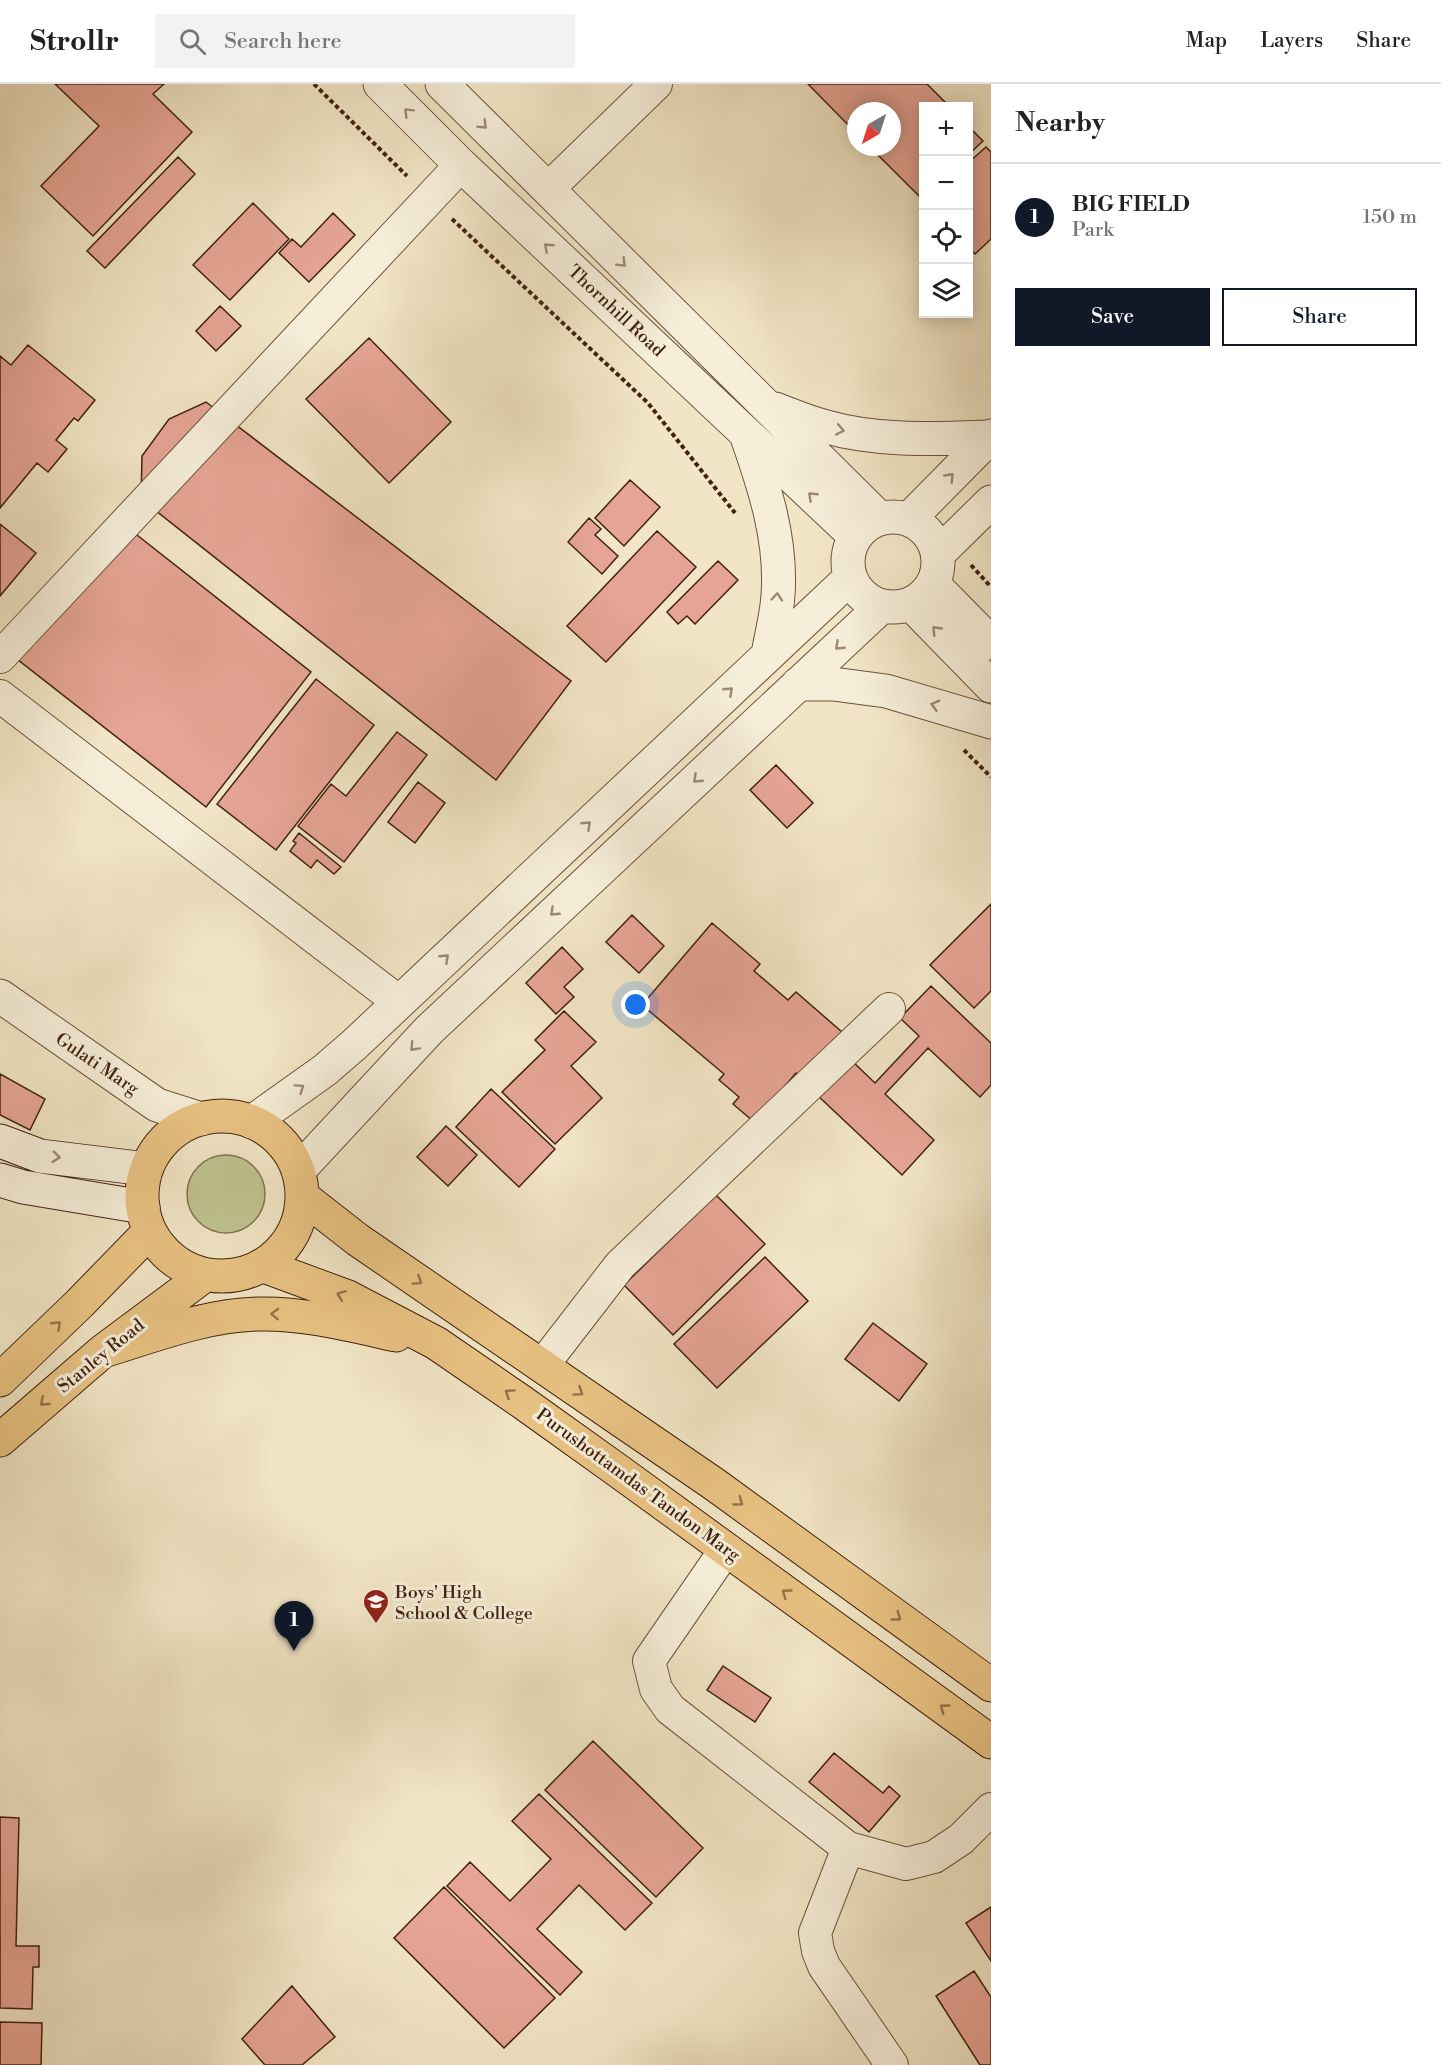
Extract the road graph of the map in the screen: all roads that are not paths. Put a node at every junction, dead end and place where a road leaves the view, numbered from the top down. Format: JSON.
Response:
{"nodes":[{"id":1,"x":380,"y":84,"type":"edge"},
{"id":2,"x":442,"y":84,"type":"edge"},
{"id":3,"x":656,"y":84,"type":"edge"},
{"id":4,"x":461,"y":165,"type":"junction"},
{"id":5,"x":548,"y":189,"type":"junction"},
{"id":6,"x":765,"y":405,"type":"junction"},
{"id":7,"x":746,"y":433,"type":"junction"},
{"id":8,"x":990,"y":436,"type":"edge"},
{"id":9,"x":991,"y":502,"type":"edge"},
{"id":10,"x":881,"y":524,"type":"junction"},
{"id":11,"x":850,"y":578,"type":"junction"},
{"id":12,"x":916,"y":587,"type":"junction"},
{"id":13,"x":991,"y":643,"type":"edge"},
{"id":14,"x":768,"y":655,"type":"junction"},
{"id":15,"x":0,"y":657,"type":"edge"},
{"id":16,"x":798,"y":684,"type":"junction"},
{"id":17,"x":991,"y":686,"type":"edge"},
{"id":18,"x":0,"y":696,"type":"edge"},
{"id":19,"x":991,"y":722,"type":"edge"},
{"id":20,"x":0,"y":996,"type":"edge"},
{"id":21,"x":399,"y":1002,"type":"junction"},
{"id":22,"x":889,"y":1009,"type":"dead end"},
{"id":23,"x":201,"y":1119,"type":"junction"},
{"id":24,"x":252,"y":1122,"type":"junction"},
{"id":25,"x":0,"y":1141,"type":"edge"},
{"id":26,"x":146,"y":1169,"type":"junction"},
{"id":27,"x":0,"y":1180,"type":"edge"},
{"id":28,"x":301,"y":1184,"type":"junction"},
{"id":29,"x":146,"y":1219,"type":"junction"},
{"id":30,"x":264,"y":1266,"type":"junction"},
{"id":31,"x":205,"y":1275,"type":"junction"},
{"id":32,"x":436,"y":1343,"type":"junction"},
{"id":33,"x":103,"y":1352,"type":"junction"},
{"id":34,"x":542,"y":1366,"type":"junction"},
{"id":35,"x":0,"y":1380,"type":"edge"},
{"id":36,"x":0,"y":1440,"type":"edge"},
{"id":37,"x":726,"y":1549,"type":"junction"},
{"id":38,"x":991,"y":1685,"type":"edge"},
{"id":39,"x":991,"y":1742,"type":"edge"},
{"id":40,"x":991,"y":1809,"type":"edge"},
{"id":41,"x":848,"y":1848,"type":"junction"},
{"id":42,"x":892,"y":2065,"type":"edge"}],
"edges":[{"from":4,"to":1,"type":"street","name":"Thornhill Road","one_way":true},
{"from":2,"to":5,"type":"street","name":"Thornhill Road","one_way":true},
{"from":3,"to":5,"type":"street"},
{"from":7,"to":4,"type":"street","name":"Thornhill Road","one_way":true},
{"from":4,"to":15,"type":"street"},
{"from":5,"to":6,"type":"street","name":"Thornhill Road","one_way":true},
{"from":6,"to":8,"type":"street","one_way":true},
{"from":6,"to":10,"type":"street","name":"Thornhill Road"},
{"from":10,"to":7,"type":"street","name":"Thornhill Road","one_way":true},
{"from":14,"to":7,"type":"street","one_way":true},
{"from":10,"to":8,"type":"street","one_way":true},
{"from":9,"to":12,"type":"street"},
{"from":10,"to":11,"type":"street"},
{"from":10,"to":12,"type":"street"},
{"from":11,"to":12,"type":"street"},
{"from":11,"to":14,"type":"street"},
{"from":12,"to":13,"type":"street"},
{"from":12,"to":16,"type":"street","one_way":true},
{"from":17,"to":12,"type":"street","one_way":true},
{"from":21,"to":14,"type":"street","one_way":true},
{"from":19,"to":16,"type":"street","one_way":true},
{"from":16,"to":28,"type":"street","one_way":true},
{"from":18,"to":21,"type":"street"},
{"from":20,"to":23,"type":"street","name":"Gulati Marg"},
{"from":24,"to":21,"type":"street","one_way":true},
{"from":22,"to":34,"type":"street"},
{"from":23,"to":24,"type":"main road"},
{"from":23,"to":26,"type":"main road"},
{"from":24,"to":28,"type":"main road"},
{"from":25,"to":26,"type":"street","one_way":true},
{"from":26,"to":29,"type":"main road"},
{"from":27,"to":29,"type":"street"},
{"from":28,"to":30,"type":"main road"},
{"from":28,"to":34,"type":"main road","one_way":true},
{"from":29,"to":31,"type":"main road"},
{"from":35,"to":29,"type":"main road","one_way":true},
{"from":30,"to":31,"type":"main road"},
{"from":32,"to":30,"type":"main road","name":"Purushottamdas Tandon Marg","one_way":true},
{"from":31,"to":33,"type":"main road","name":"Stanley Road"},
{"from":32,"to":33,"type":"main road","one_way":true},
{"from":37,"to":32,"type":"main road","name":"Purushottamdas Tandon Marg","one_way":true},
{"from":33,"to":36,"type":"main road","name":"Stanley Road","one_way":true},
{"from":34,"to":38,"type":"main road","one_way":true},
{"from":39,"to":37,"type":"main road","name":"Purushottamdas Tandon Marg","one_way":true},
{"from":37,"to":41,"type":"street"},
{"from":40,"to":41,"type":"street"},
{"from":41,"to":42,"type":"street"}]}
